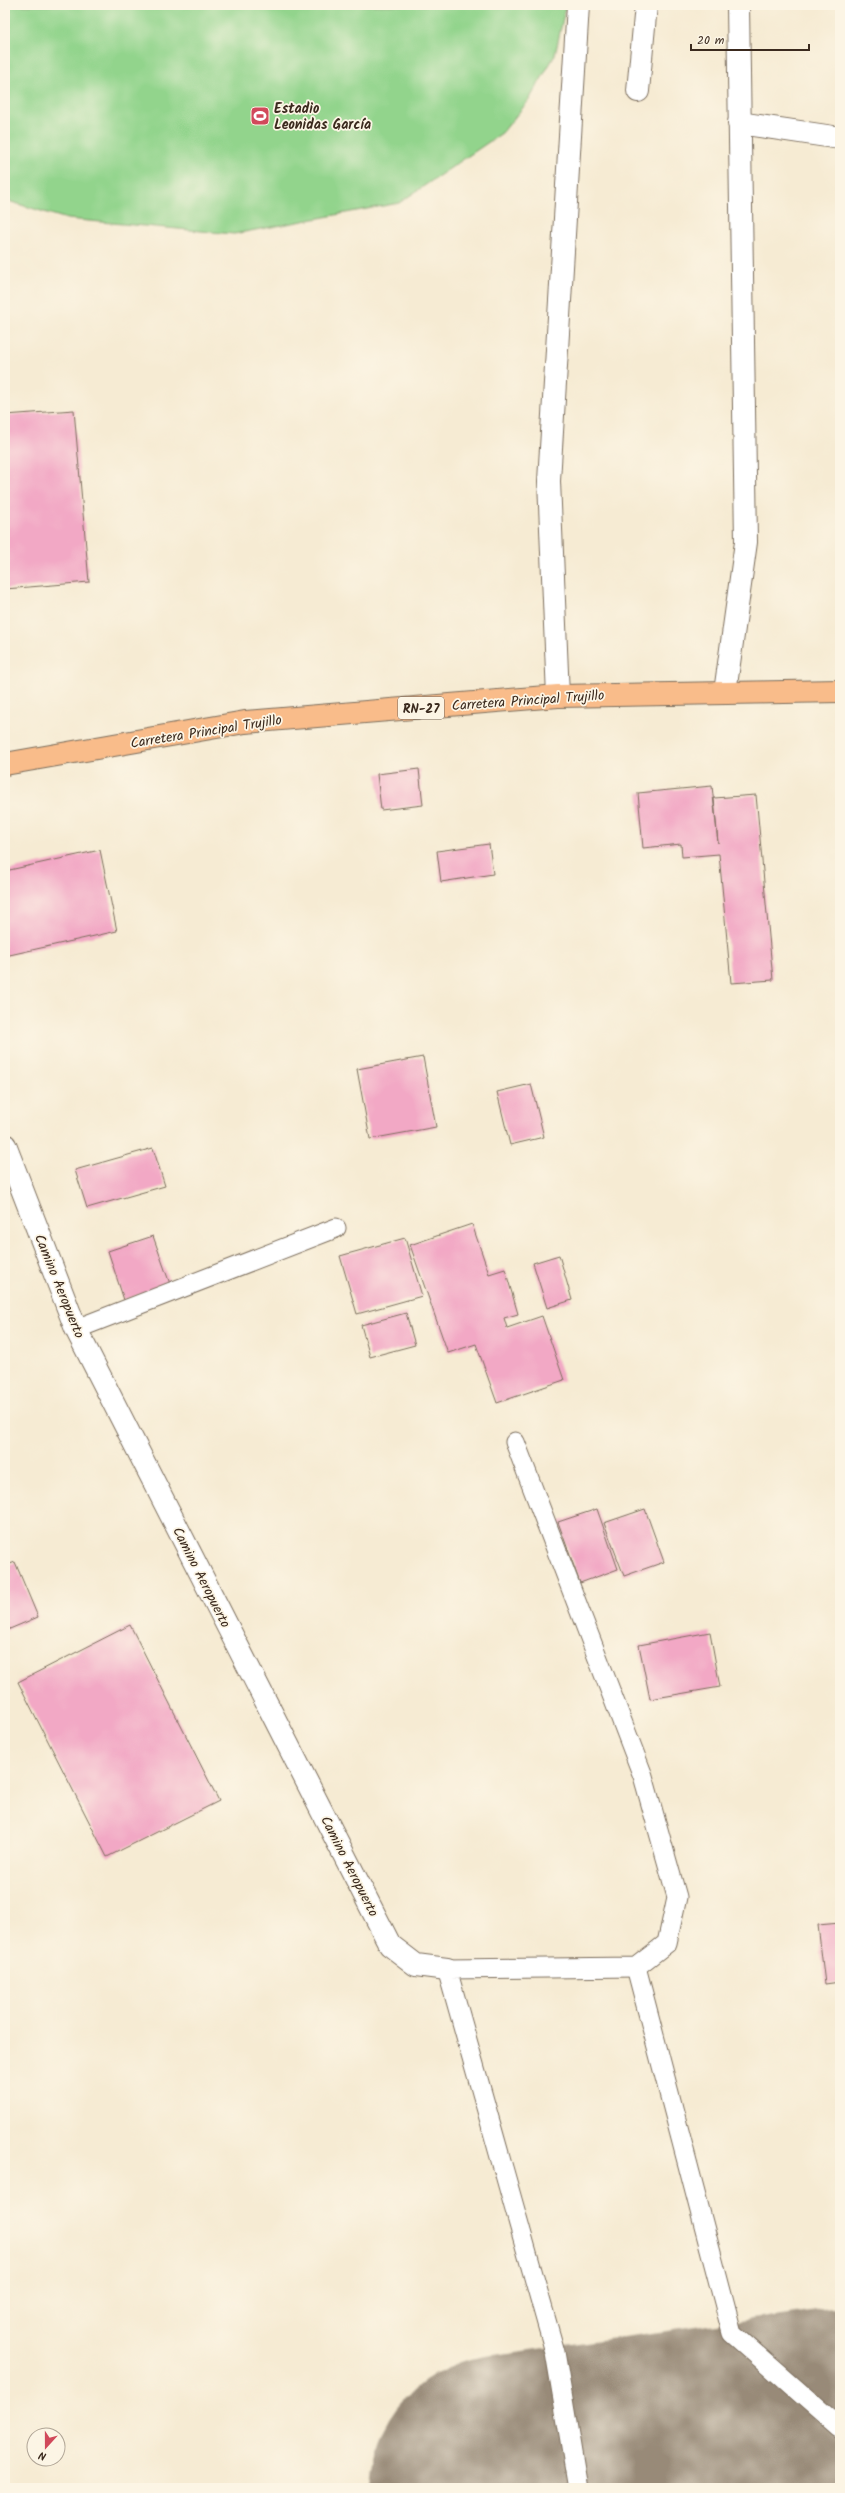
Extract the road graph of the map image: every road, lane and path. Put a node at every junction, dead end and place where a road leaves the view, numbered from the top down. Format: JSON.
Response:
{"nodes":[{"id":1,"x":578,"y":5,"type":"edge"},
{"id":2,"x":646,"y":5,"type":"edge"},
{"id":3,"x":738,"y":5,"type":"edge"},
{"id":4,"x":638,"y":91,"type":"dead end"},
{"id":5,"x":739,"y":123,"type":"junction"},
{"id":6,"x":840,"y":138,"type":"edge"},
{"id":7,"x":840,"y":691,"type":"edge"},
{"id":8,"x":725,"y":692,"type":"junction"},
{"id":9,"x":558,"y":696,"type":"junction"},
{"id":10,"x":5,"y":764,"type":"edge"},
{"id":11,"x":5,"y":1145,"type":"edge"},
{"id":12,"x":336,"y":1228,"type":"dead end"},
{"id":13,"x":76,"y":1329,"type":"junction"},
{"id":14,"x":515,"y":1442,"type":"dead end"},
{"id":15,"x":636,"y":1966,"type":"junction"},
{"id":16,"x":447,"y":1969,"type":"junction"},
{"id":17,"x":840,"y":2428,"type":"edge"},
{"id":18,"x":578,"y":2488,"type":"edge"}],
"edges":[{"from":1,"to":9,"type":"street"},
{"from":2,"to":4,"type":"street"},
{"from":3,"to":5,"type":"street"},
{"from":5,"to":6,"type":"street"},
{"from":5,"to":8,"type":"street"},
{"from":7,"to":8,"type":"main road","name":"Carretera Principal Trujillo","number":"RN-27"},
{"from":8,"to":9,"type":"main road","name":"Carretera Principal Trujillo","number":"RN-27"},
{"from":9,"to":10,"type":"main road","name":"Carretera Principal Trujillo","number":"RN-27"},
{"from":11,"to":13,"type":"street","name":"Camino Aeropuerto"},
{"from":12,"to":13,"type":"lane"},
{"from":13,"to":16,"type":"street","name":"Camino Aeropuerto"},
{"from":14,"to":15,"type":"lane"},
{"from":15,"to":16,"type":"lane"},
{"from":15,"to":17,"type":"lane"},
{"from":16,"to":18,"type":"lane"}]}
